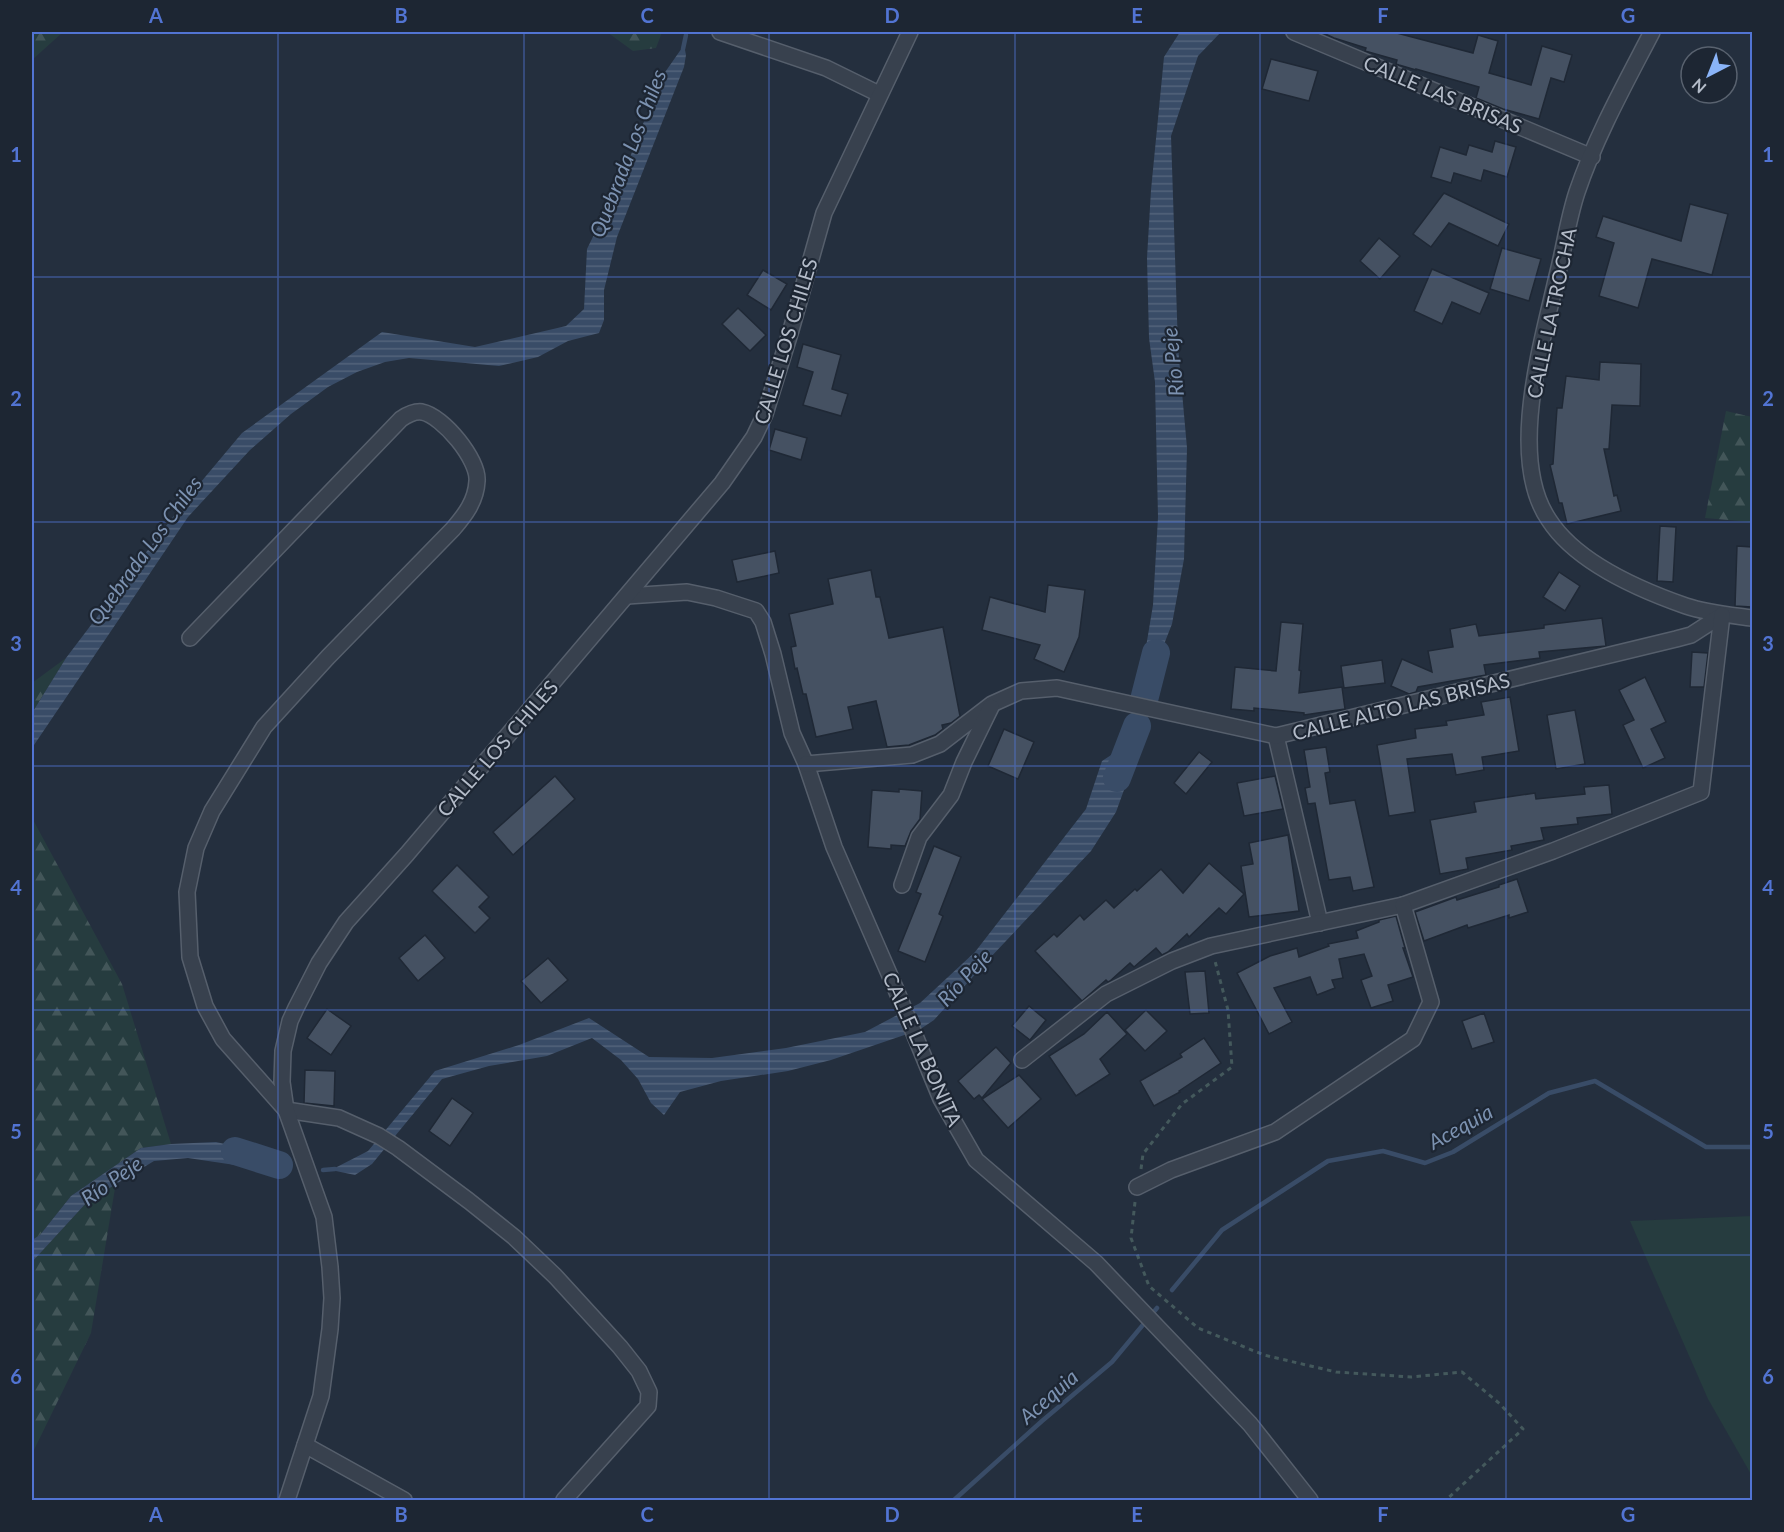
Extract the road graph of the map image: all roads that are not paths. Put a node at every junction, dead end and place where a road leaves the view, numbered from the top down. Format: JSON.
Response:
{"nodes":[{"id":1,"x":720,"y":32,"type":"edge"},
{"id":2,"x":910,"y":32,"type":"edge"},
{"id":3,"x":1294,"y":32,"type":"edge"},
{"id":4,"x":1652,"y":32,"type":"edge"},
{"id":5,"x":879,"y":94,"type":"junction"},
{"id":6,"x":1592,"y":157,"type":"junction"},
{"id":7,"x":627,"y":596,"type":"junction"},
{"id":8,"x":1722,"y":615,"type":"junction"},
{"id":9,"x":1752,"y":618,"type":"edge"},
{"id":10,"x":190,"y":638,"type":"dead end"},
{"id":11,"x":992,"y":704,"type":"junction"},
{"id":12,"x":1276,"y":736,"type":"junction"},
{"id":13,"x":806,"y":764,"type":"junction"},
{"id":14,"x":902,"y":885,"type":"dead end"},
{"id":15,"x":1403,"y":905,"type":"junction"},
{"id":16,"x":1320,"y":923,"type":"junction"},
{"id":17,"x":1022,"y":1060,"type":"dead end"},
{"id":18,"x":286,"y":1110,"type":"junction"},
{"id":19,"x":1137,"y":1187,"type":"road end"},
{"id":20,"x":305,"y":1445,"type":"junction"},
{"id":21,"x":287,"y":1500,"type":"edge"},
{"id":22,"x":404,"y":1500,"type":"edge"},
{"id":23,"x":564,"y":1500,"type":"edge"},
{"id":24,"x":1310,"y":1500,"type":"edge"}],
"edges":[{"from":1,"to":5,"type":"street"},
{"from":2,"to":5,"type":"street","name":"CALLE LOS CHILES"},
{"from":3,"to":6,"type":"street","name":"CALLE LAS BRISAS"},
{"from":4,"to":6,"type":"street","name":"CALLE LA TROCHA"},
{"from":5,"to":7,"type":"street","name":"CALLE LOS CHILES"},
{"from":6,"to":8,"type":"street","name":"CALLE LA TROCHA"},
{"from":7,"to":13,"type":"street","name":"CALLE LA BONITA"},
{"from":7,"to":18,"type":"street","name":"CALLE LOS CHILES"},
{"from":8,"to":9,"type":"street","name":"CALLE LA TROCHA"},
{"from":8,"to":12,"type":"street","name":"CALLE ALTO LAS BRISAS"},
{"from":8,"to":15,"type":"street"},
{"from":10,"to":18,"type":"street"},
{"from":11,"to":12,"type":"street","name":"CALLE ALTO LAS BRISAS"},
{"from":11,"to":13,"type":"street","name":"CALLE ALTO LAS BRISAS"},
{"from":11,"to":14,"type":"street"},
{"from":12,"to":16,"type":"street"},
{"from":13,"to":24,"type":"street","name":"CALLE LA BONITA"},
{"from":15,"to":16,"type":"street"},
{"from":15,"to":19,"type":"street"},
{"from":16,"to":17,"type":"street"},
{"from":18,"to":20,"type":"street","name":"CALLE LOS CHILES"},
{"from":18,"to":23,"type":"street"},
{"from":20,"to":21,"type":"street","name":"CALLE LOS CHILES"},
{"from":20,"to":22,"type":"street"}]}
